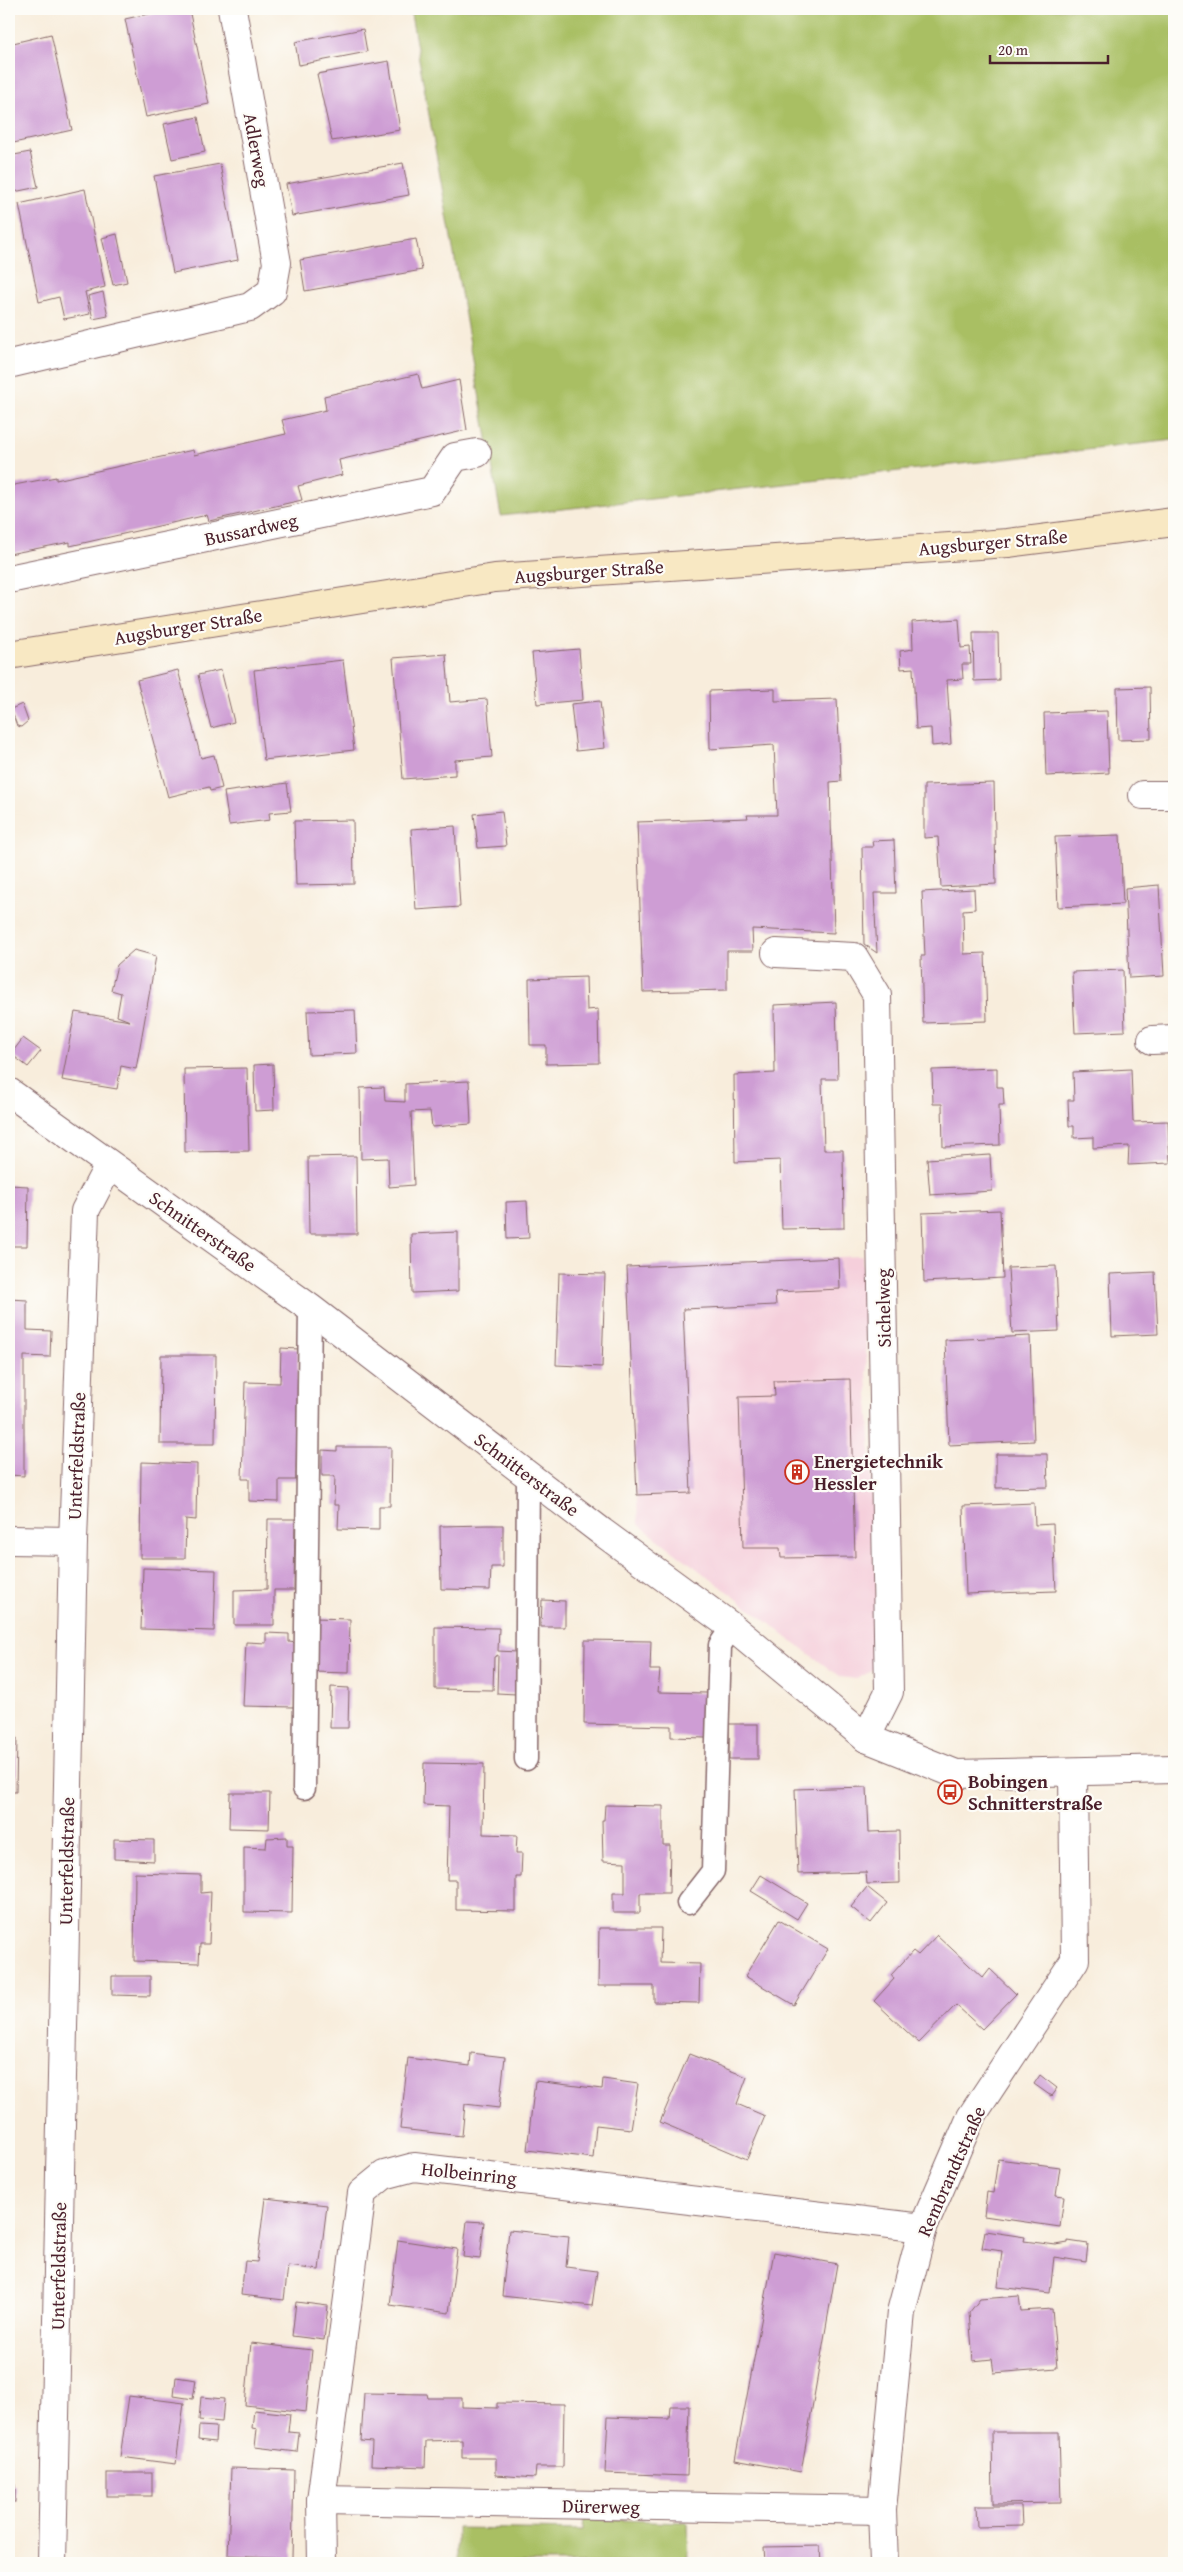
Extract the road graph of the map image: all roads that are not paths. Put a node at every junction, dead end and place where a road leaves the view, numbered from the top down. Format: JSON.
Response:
{"nodes":[{"id":1,"x":232,"y":9,"type":"edge"},
{"id":2,"x":9,"y":364,"type":"edge"},
{"id":3,"x":477,"y":454,"type":"dead end"},
{"id":4,"x":1174,"y":522,"type":"edge"},
{"id":5,"x":9,"y":579,"type":"edge"},
{"id":6,"x":9,"y":655,"type":"edge"},
{"id":7,"x":1143,"y":795,"type":"dead end"},
{"id":8,"x":1174,"y":795,"type":"edge"},
{"id":9,"x":776,"y":953,"type":"dead end"},
{"id":10,"x":9,"y":1092,"type":"edge"},
{"id":11,"x":109,"y":1165,"type":"junction"},
{"id":12,"x":310,"y":1308,"type":"junction"},
{"id":13,"x":528,"y":1476,"type":"junction"},
{"id":14,"x":9,"y":1540,"type":"edge"},
{"id":15,"x":73,"y":1541,"type":"junction"},
{"id":16,"x":732,"y":1627,"type":"junction"},
{"id":17,"x":866,"y":1738,"type":"junction"},
{"id":18,"x":526,"y":1759,"type":"dead end"},
{"id":19,"x":1174,"y":1769,"type":"edge"},
{"id":20,"x":1073,"y":1772,"type":"junction"},
{"id":21,"x":304,"y":1788,"type":"dead end"},
{"id":22,"x":688,"y":1903,"type":"dead end"},
{"id":23,"x":923,"y":2228,"type":"junction"},
{"id":24,"x":321,"y":2500,"type":"junction"},
{"id":25,"x":882,"y":2510,"type":"junction"},
{"id":26,"x":52,"y":2563,"type":"edge"},
{"id":27,"x":322,"y":2563,"type":"edge"},
{"id":28,"x":884,"y":2563,"type":"edge"}],
"edges":[{"from":1,"to":2,"type":"street","name":"Adlerweg"},
{"from":3,"to":5,"type":"street","name":"Bussardweg"},
{"from":4,"to":6,"type":"street","name":"Augsburger Straße"},
{"from":7,"to":8,"type":"street"},
{"from":9,"to":17,"type":"street","name":"Sichelweg"},
{"from":10,"to":11,"type":"street","name":"Schnitterstraße"},
{"from":11,"to":12,"type":"street","name":"Schnitterstraße"},
{"from":11,"to":15,"type":"street","name":"Unterfeldstraße"},
{"from":12,"to":13,"type":"street","name":"Schnitterstraße"},
{"from":12,"to":21,"type":"lane"},
{"from":13,"to":16,"type":"street","name":"Schnitterstraße"},
{"from":13,"to":18,"type":"lane"},
{"from":14,"to":15,"type":"street"},
{"from":15,"to":26,"type":"street","name":"Unterfeldstraße"},
{"from":16,"to":17,"type":"street","name":"Schnitterstraße"},
{"from":16,"to":22,"type":"lane"},
{"from":17,"to":20,"type":"street","name":"Schnitterstraße"},
{"from":19,"to":20,"type":"street","name":"Schnitterstraße"},
{"from":20,"to":23,"type":"street","name":"Rembrandtstraße"},
{"from":23,"to":24,"type":"street","name":"Holbeinring"},
{"from":23,"to":25,"type":"street","name":"Rembrandtstraße"},
{"from":24,"to":25,"type":"street","name":"Dürerweg"},
{"from":24,"to":27,"type":"street","name":"Holbeinring"},
{"from":25,"to":28,"type":"street","name":"Rembrandtstraße"}]}
